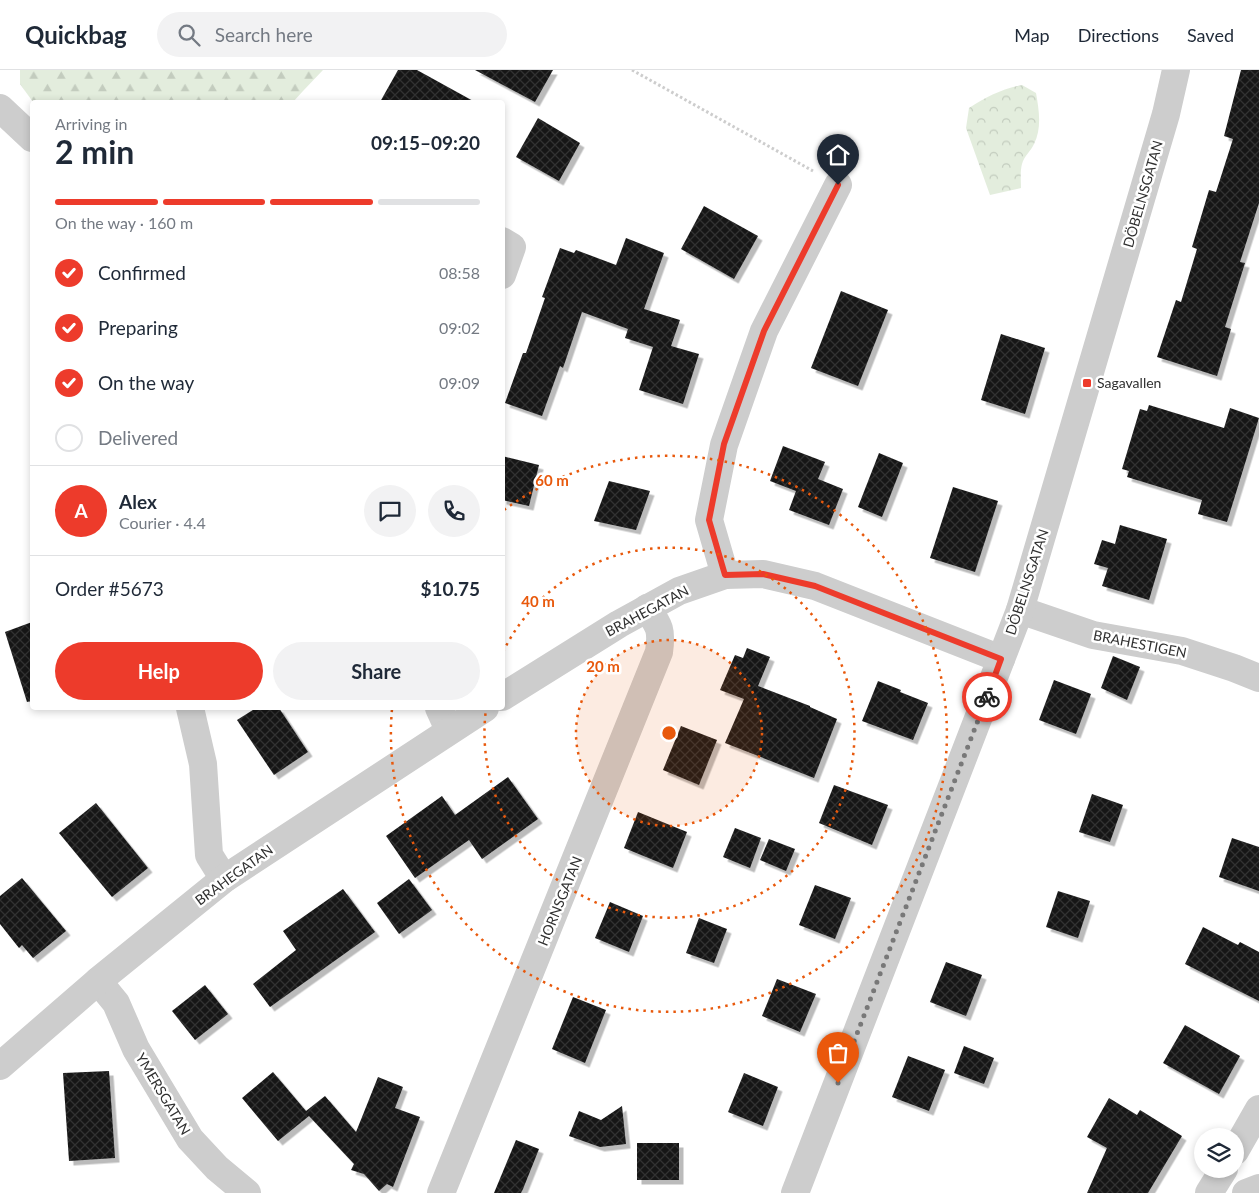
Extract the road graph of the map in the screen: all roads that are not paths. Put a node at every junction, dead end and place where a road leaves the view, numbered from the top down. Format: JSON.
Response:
{"nodes":[{"id":1,"x":1176,"y":70,"type":"edge"},
{"id":2,"x":0,"y":108,"type":"edge"},
{"id":3,"x":30,"y":136,"type":"edge"},
{"id":4,"x":838,"y":185,"type":"road end"},
{"id":5,"x":505,"y":244,"type":"edge"},
{"id":6,"x":505,"y":267,"type":"edge"},
{"id":7,"x":725,"y":575,"type":"junction"},
{"id":8,"x":648,"y":608,"type":"junction"},
{"id":9,"x":1020,"y":610,"type":"junction"},
{"id":10,"x":1001,"y":659,"type":"junction"},
{"id":11,"x":1259,"y":678,"type":"edge"},
{"id":12,"x":505,"y":695,"type":"edge"},
{"id":13,"x":190,"y":710,"type":"edge"},
{"id":14,"x":478,"y":710,"type":"edge"},
{"id":15,"x":444,"y":719,"type":"edge"},
{"id":16,"x":224,"y":879,"type":"junction"},
{"id":17,"x":98,"y":982,"type":"junction"},
{"id":18,"x":0,"y":1066,"type":"edge"},
{"id":19,"x":1259,"y":1109,"type":"edge"},
{"id":20,"x":1244,"y":1135,"type":"edge"},
{"id":21,"x":1218,"y":1178,"type":"edge"},
{"id":22,"x":1259,"y":1188,"type":"edge"},
{"id":23,"x":247,"y":1193,"type":"edge"},
{"id":24,"x":441,"y":1193,"type":"edge"},
{"id":25,"x":795,"y":1193,"type":"edge"},
{"id":26,"x":1209,"y":1193,"type":"edge"},
{"id":27,"x":1246,"y":1193,"type":"edge"}],
"edges":[{"from":1,"to":9,"type":"street","name":"DÖBELNSGATAN"},
{"from":2,"to":3,"type":"street"},
{"from":4,"to":7,"type":"street"},
{"from":5,"to":6,"type":"street"},
{"from":7,"to":8,"type":"street","name":"BRAHEGATAN"},
{"from":7,"to":10,"type":"street","name":"BRAHEGATAN"},
{"from":8,"to":12,"type":"street","name":"BRAHEGATAN"},
{"from":8,"to":24,"type":"street","name":"HORNSGATAN"},
{"from":9,"to":10,"type":"street","name":"DÖBELNSGATAN"},
{"from":9,"to":11,"type":"street","name":"BRAHESTIGEN"},
{"from":10,"to":25,"type":"street","name":"DÖBELNSGATAN"},
{"from":13,"to":16,"type":"street"},
{"from":14,"to":15,"type":"street","name":"BRAHEGATAN"},
{"from":15,"to":16,"type":"street","name":"BRAHEGATAN"},
{"from":16,"to":17,"type":"street","name":"BRAHEGATAN"},
{"from":17,"to":18,"type":"street","name":"BRAHEGATAN"},
{"from":17,"to":23,"type":"street","name":"YMERSGATAN"},
{"from":19,"to":20,"type":"street"},
{"from":21,"to":26,"type":"street"},
{"from":22,"to":27,"type":"street"}]}
